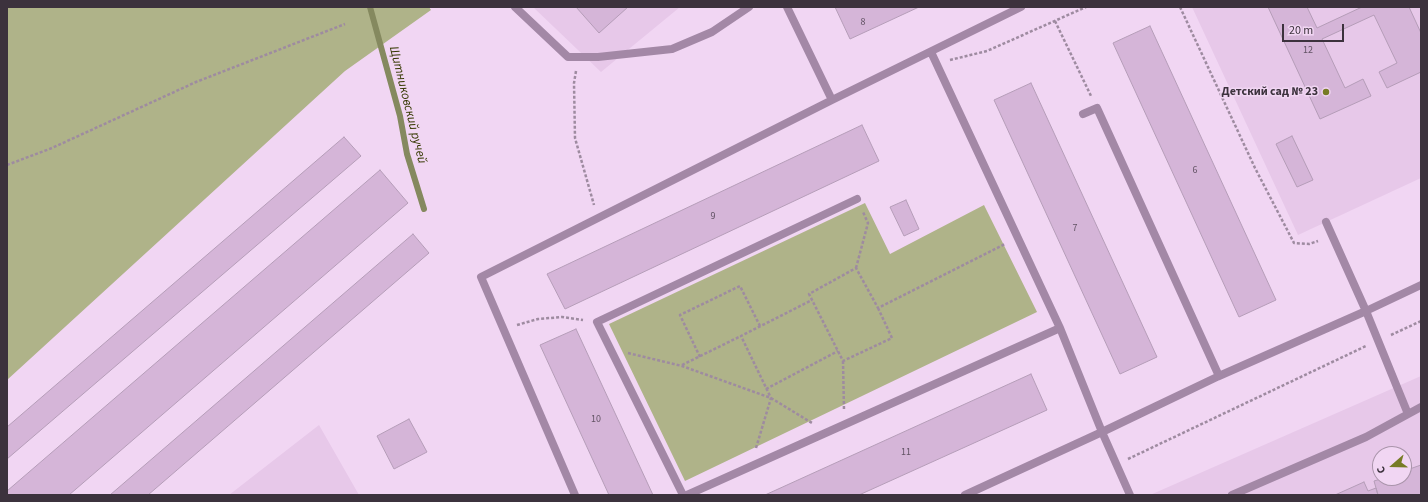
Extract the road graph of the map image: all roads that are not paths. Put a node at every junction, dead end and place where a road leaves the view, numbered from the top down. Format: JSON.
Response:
{"nodes":[{"id":1,"x":515,"y":7,"type":"edge"},
{"id":2,"x":749,"y":7,"type":"edge"},
{"id":3,"x":787,"y":7,"type":"edge"},
{"id":4,"x":1021,"y":7,"type":"edge"},
{"id":5,"x":931,"y":52,"type":"junction"},
{"id":6,"x":832,"y":100,"type":"junction"},
{"id":7,"x":1083,"y":114,"type":"dead end"},
{"id":8,"x":857,"y":199,"type":"road end"},
{"id":9,"x":1326,"y":222,"type":"dead end"},
{"id":10,"x":1421,"y":285,"type":"edge"},
{"id":11,"x":1366,"y":311,"type":"junction"},
{"id":12,"x":1060,"y":328,"type":"junction"},
{"id":13,"x":1219,"y":376,"type":"junction"},
{"id":14,"x":1421,"y":407,"type":"edge"},
{"id":15,"x":1408,"y":414,"type":"junction"},
{"id":16,"x":1102,"y":432,"type":"junction"},
{"id":17,"x":575,"y":495,"type":"edge"},
{"id":18,"x":683,"y":495,"type":"edge"},
{"id":19,"x":687,"y":495,"type":"edge"},
{"id":20,"x":965,"y":495,"type":"edge"},
{"id":21,"x":1130,"y":495,"type":"edge"},
{"id":22,"x":1232,"y":495,"type":"edge"}],
"edges":[{"from":1,"to":2,"type":"lane"},
{"from":3,"to":6,"type":"lane"},
{"from":4,"to":5,"type":"lane"},
{"from":5,"to":6,"type":"lane"},
{"from":5,"to":12,"type":"lane"},
{"from":6,"to":17,"type":"lane"},
{"from":7,"to":13,"type":"lane"},
{"from":8,"to":18,"type":"lane"},
{"from":9,"to":11,"type":"lane"},
{"from":10,"to":11,"type":"lane"},
{"from":11,"to":13,"type":"lane"},
{"from":11,"to":15,"type":"lane"},
{"from":12,"to":16,"type":"lane"},
{"from":12,"to":19,"type":"lane"},
{"from":13,"to":16,"type":"lane"},
{"from":14,"to":15,"type":"lane"},
{"from":15,"to":22,"type":"lane"},
{"from":16,"to":20,"type":"lane"},
{"from":16,"to":21,"type":"lane"}]}
